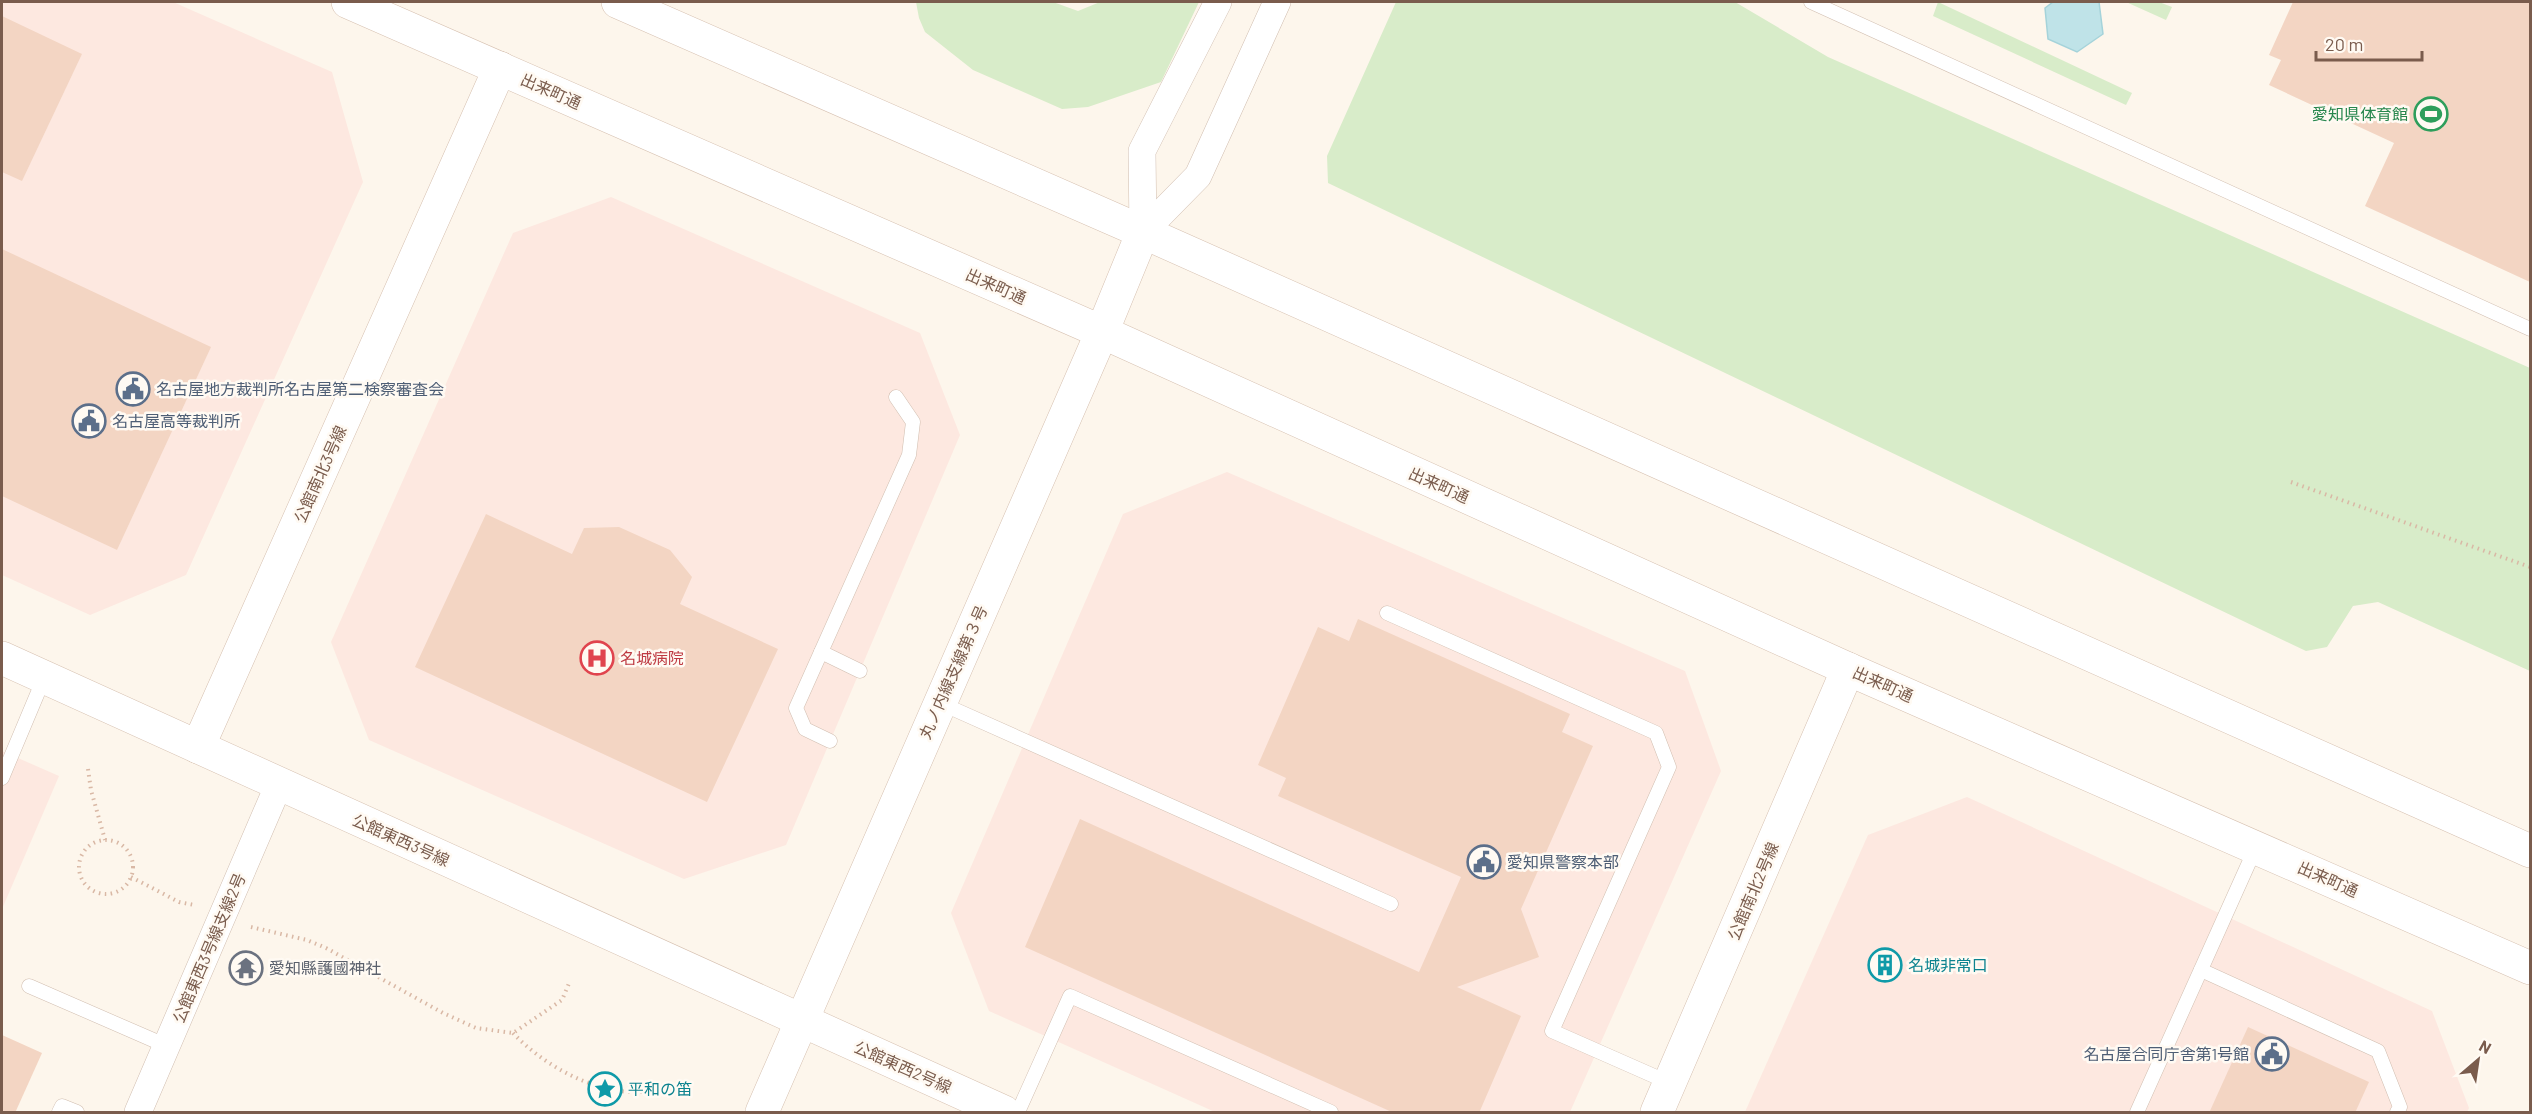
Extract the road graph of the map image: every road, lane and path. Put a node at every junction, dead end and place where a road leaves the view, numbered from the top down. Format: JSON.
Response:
{"nodes":[{"id":1,"x":348,"y":2,"type":"edge"},
{"id":2,"x":618,"y":2,"type":"edge"},
{"id":3,"x":1218,"y":2,"type":"edge"},
{"id":4,"x":1277,"y":2,"type":"edge"},
{"id":5,"x":1811,"y":2,"type":"edge"},
{"id":6,"x":500,"y":68,"type":"junction"},
{"id":7,"x":1143,"y":232,"type":"junction"},
{"id":8,"x":2530,"y":328,"type":"edge"},
{"id":9,"x":1102,"y":332,"type":"junction"},
{"id":10,"x":896,"y":397,"type":"dead end"},
{"id":11,"x":2291,"y":482,"type":"dead end"},
{"id":12,"x":2530,"y":567,"type":"edge"},
{"id":13,"x":1387,"y":613,"type":"dead end"},
{"id":14,"x":821,"y":652,"type":"junction"},
{"id":15,"x":2,"y":658,"type":"edge"},
{"id":16,"x":1848,"y":669,"type":"junction"},
{"id":17,"x":860,"y":671,"type":"dead end"},
{"id":18,"x":44,"y":678,"type":"junction"},
{"id":19,"x":940,"y":703,"type":"junction"},
{"id":20,"x":830,"y":741,"type":"dead end"},
{"id":21,"x":198,"y":747,"type":"junction"},
{"id":22,"x":88,"y":768,"type":"dead end"},
{"id":23,"x":2,"y":778,"type":"edge"},
{"id":24,"x":279,"y":784,"type":"junction"},
{"id":25,"x":105,"y":840,"type":"junction"},
{"id":26,"x":2256,"y":848,"type":"junction"},
{"id":27,"x":2530,"y":851,"type":"edge"},
{"id":28,"x":131,"y":877,"type":"junction"},
{"id":29,"x":1391,"y":904,"type":"dead end"},
{"id":30,"x":223,"y":917,"type":"junction"},
{"id":31,"x":2530,"y":968,"type":"edge"},
{"id":32,"x":2200,"y":970,"type":"junction"},
{"id":33,"x":570,"y":981,"type":"dead end"},
{"id":34,"x":29,"y":986,"type":"dead end"},
{"id":35,"x":801,"y":1022,"type":"junction"},
{"id":36,"x":513,"y":1033,"type":"junction"},
{"id":37,"x":167,"y":1046,"type":"junction"},
{"id":38,"x":680,"y":1087,"type":"dead end"},
{"id":39,"x":1663,"y":1098,"type":"edge"},
{"id":40,"x":59,"y":1113,"type":"edge"},
{"id":41,"x":77,"y":1113,"type":"edge"},
{"id":42,"x":138,"y":1113,"type":"edge"},
{"id":43,"x":762,"y":1113,"type":"edge"},
{"id":44,"x":1004,"y":1113,"type":"edge"},
{"id":45,"x":1018,"y":1113,"type":"edge"},
{"id":46,"x":1331,"y":1113,"type":"edge"},
{"id":47,"x":2137,"y":1113,"type":"edge"},
{"id":48,"x":2397,"y":1113,"type":"edge"}],
"edges":[{"from":1,"to":6,"type":"main road","name":"出来町通"},
{"from":2,"to":7,"type":"main road"},
{"from":3,"to":7,"type":"street"},
{"from":4,"to":7,"type":"street"},
{"from":5,"to":8,"type":"lane"},
{"from":6,"to":9,"type":"main road","name":"出来町通"},
{"from":6,"to":21,"type":"main road","name":"公館南北3号線"},
{"from":7,"to":9,"type":"main road","name":"丸ノ内線支線第３号"},
{"from":7,"to":27,"type":"main road"},
{"from":9,"to":16,"type":"main road","name":"出来町通"},
{"from":9,"to":19,"type":"main road","name":"丸ノ内線支線第３号"},
{"from":10,"to":14,"type":"lane"},
{"from":11,"to":12,"type":"path"},
{"from":13,"to":39,"type":"lane"},
{"from":14,"to":17,"type":"lane"},
{"from":14,"to":20,"type":"lane"},
{"from":15,"to":18,"type":"main road","name":"公館東西3号線"},
{"from":16,"to":26,"type":"main road","name":"出来町通"},
{"from":16,"to":39,"type":"main road","name":"公館南北2号線"},
{"from":18,"to":21,"type":"main road","name":"公館東西3号線"},
{"from":18,"to":23,"type":"lane"},
{"from":19,"to":29,"type":"lane"},
{"from":19,"to":35,"type":"main road","name":"丸ノ内線支線第３号"},
{"from":21,"to":24,"type":"main road","name":"公館東西3号線"},
{"from":22,"to":25,"type":"path"},
{"from":24,"to":30,"type":"street","name":"公館東西3号線支線2号"},
{"from":24,"to":35,"type":"main road","name":"公館東西3号線"},
{"from":25,"to":28,"type":"path"},
{"from":25,"to":28,"type":"path"},
{"from":26,"to":31,"type":"main road","name":"出来町通"},
{"from":26,"to":32,"type":"lane"},
{"from":28,"to":30,"type":"path"},
{"from":30,"to":36,"type":"path"},
{"from":30,"to":37,"type":"street","name":"公館東西3号線支線2号"},
{"from":32,"to":47,"type":"lane"},
{"from":32,"to":48,"type":"lane"},
{"from":33,"to":36,"type":"path"},
{"from":34,"to":37,"type":"lane"},
{"from":35,"to":43,"type":"main road","name":"丸ノ内線支線第３号"},
{"from":35,"to":44,"type":"main road","name":"公館東西2号線"},
{"from":36,"to":38,"type":"path"},
{"from":37,"to":42,"type":"street","name":"公館東西3号線支線2号"},
{"from":40,"to":41,"type":"lane"},
{"from":45,"to":46,"type":"lane"}]}
